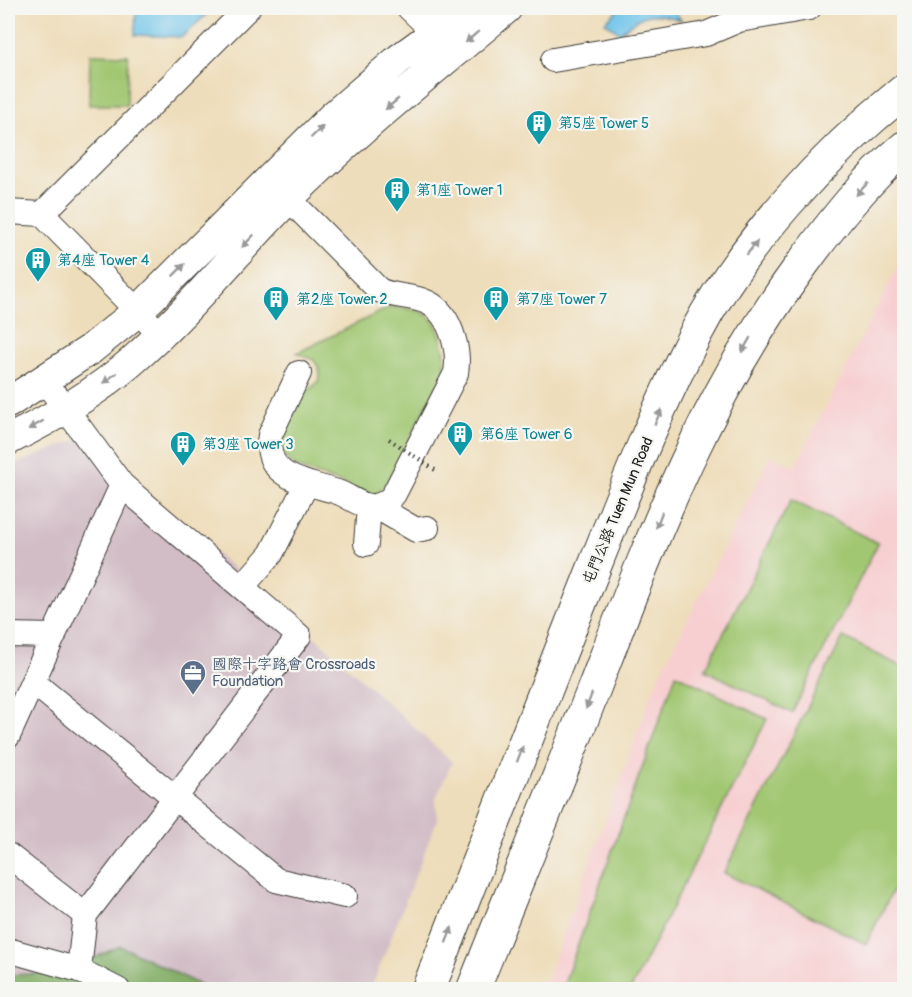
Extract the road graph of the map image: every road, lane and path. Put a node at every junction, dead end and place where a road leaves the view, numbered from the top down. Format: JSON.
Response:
{"nodes":[{"id":1,"x":248,"y":8,"type":"edge"},
{"id":2,"x":410,"y":8,"type":"edge"},
{"id":3,"x":469,"y":8,"type":"edge"},
{"id":4,"x":507,"y":8,"type":"edge"},
{"id":5,"x":808,"y":8,"type":"edge"},
{"id":6,"x":435,"y":33,"type":"junction"},
{"id":7,"x":553,"y":60,"type":"dead end"},
{"id":8,"x":904,"y":91,"type":"edge"},
{"id":9,"x":904,"y":148,"type":"edge"},
{"id":10,"x":289,"y":199,"type":"junction"},
{"id":11,"x":8,"y":212,"type":"edge"},
{"id":12,"x":42,"y":214,"type":"junction"},
{"id":13,"x":138,"y":311,"type":"junction"},
{"id":14,"x":161,"y":335,"type":"junction"},
{"id":15,"x":299,"y":372,"type":"dead end"},
{"id":16,"x":45,"y":381,"type":"junction"},
{"id":17,"x":8,"y":403,"type":"edge"},
{"id":18,"x":65,"y":409,"type":"junction"},
{"id":19,"x":389,"y":439,"type":"dead end"},
{"id":20,"x":8,"y":440,"type":"edge"},
{"id":21,"x":435,"y":470,"type":"dead end"},
{"id":22,"x":123,"y":485,"type":"junction"},
{"id":23,"x":306,"y":485,"type":"junction"},
{"id":24,"x":372,"y":506,"type":"junction"},
{"id":25,"x":427,"y":528,"type":"dead end"},
{"id":26,"x":366,"y":544,"type":"dead end"},
{"id":27,"x":242,"y":587,"type":"junction"},
{"id":28,"x":8,"y":635,"type":"edge"},
{"id":29,"x":54,"y":636,"type":"junction"},
{"id":30,"x":34,"y":683,"type":"junction"},
{"id":31,"x":8,"y":736,"type":"edge"},
{"id":32,"x":176,"y":798,"type":"junction"},
{"id":33,"x":8,"y":855,"type":"edge"},
{"id":34,"x":345,"y":896,"type":"dead end"},
{"id":35,"x":85,"y":915,"type":"junction"},
{"id":36,"x":8,"y":950,"type":"edge"},
{"id":37,"x":79,"y":970,"type":"junction"},
{"id":38,"x":118,"y":990,"type":"edge"},
{"id":39,"x":428,"y":990,"type":"edge"},
{"id":40,"x":473,"y":990,"type":"edge"}],
"edges":[{"from":1,"to":12,"type":"lane"},
{"from":2,"to":6,"type":"lane"},
{"from":3,"to":6,"type":"main road"},
{"from":4,"to":10,"type":"main road","one_way":true},
{"from":5,"to":7,"type":"lane"},
{"from":13,"to":6,"type":"main road","one_way":true},
{"from":39,"to":8,"type":"highway","name":"屯門公路 Tuen Mun Road","one_way":true},
{"from":9,"to":40,"type":"highway","one_way":true},
{"from":10,"to":14,"type":"main road","one_way":true},
{"from":10,"to":24,"type":"lane"},
{"from":11,"to":12,"type":"lane"},
{"from":12,"to":13,"type":"lane"},
{"from":13,"to":14,"type":"lane"},
{"from":13,"to":16,"type":"main road"},
{"from":14,"to":18,"type":"main road","one_way":true},
{"from":15,"to":23,"type":"lane"},
{"from":16,"to":17,"type":"main road"},
{"from":16,"to":18,"type":"lane"},
{"from":18,"to":20,"type":"main road","one_way":true},
{"from":18,"to":22,"type":"lane"},
{"from":19,"to":21,"type":"path","bridge":true},
{"from":22,"to":27,"type":"lane"},
{"from":22,"to":29,"type":"lane"},
{"from":23,"to":24,"type":"lane"},
{"from":23,"to":27,"type":"lane"},
{"from":24,"to":25,"type":"lane"},
{"from":24,"to":26,"type":"lane"},
{"from":27,"to":32,"type":"lane"},
{"from":28,"to":29,"type":"lane"},
{"from":29,"to":30,"type":"lane"},
{"from":30,"to":31,"type":"lane"},
{"from":30,"to":32,"type":"lane"},
{"from":32,"to":34,"type":"lane"},
{"from":32,"to":35,"type":"lane"},
{"from":33,"to":35,"type":"lane"},
{"from":35,"to":37,"type":"lane"},
{"from":36,"to":37,"type":"lane"},
{"from":37,"to":38,"type":"lane"}]}
